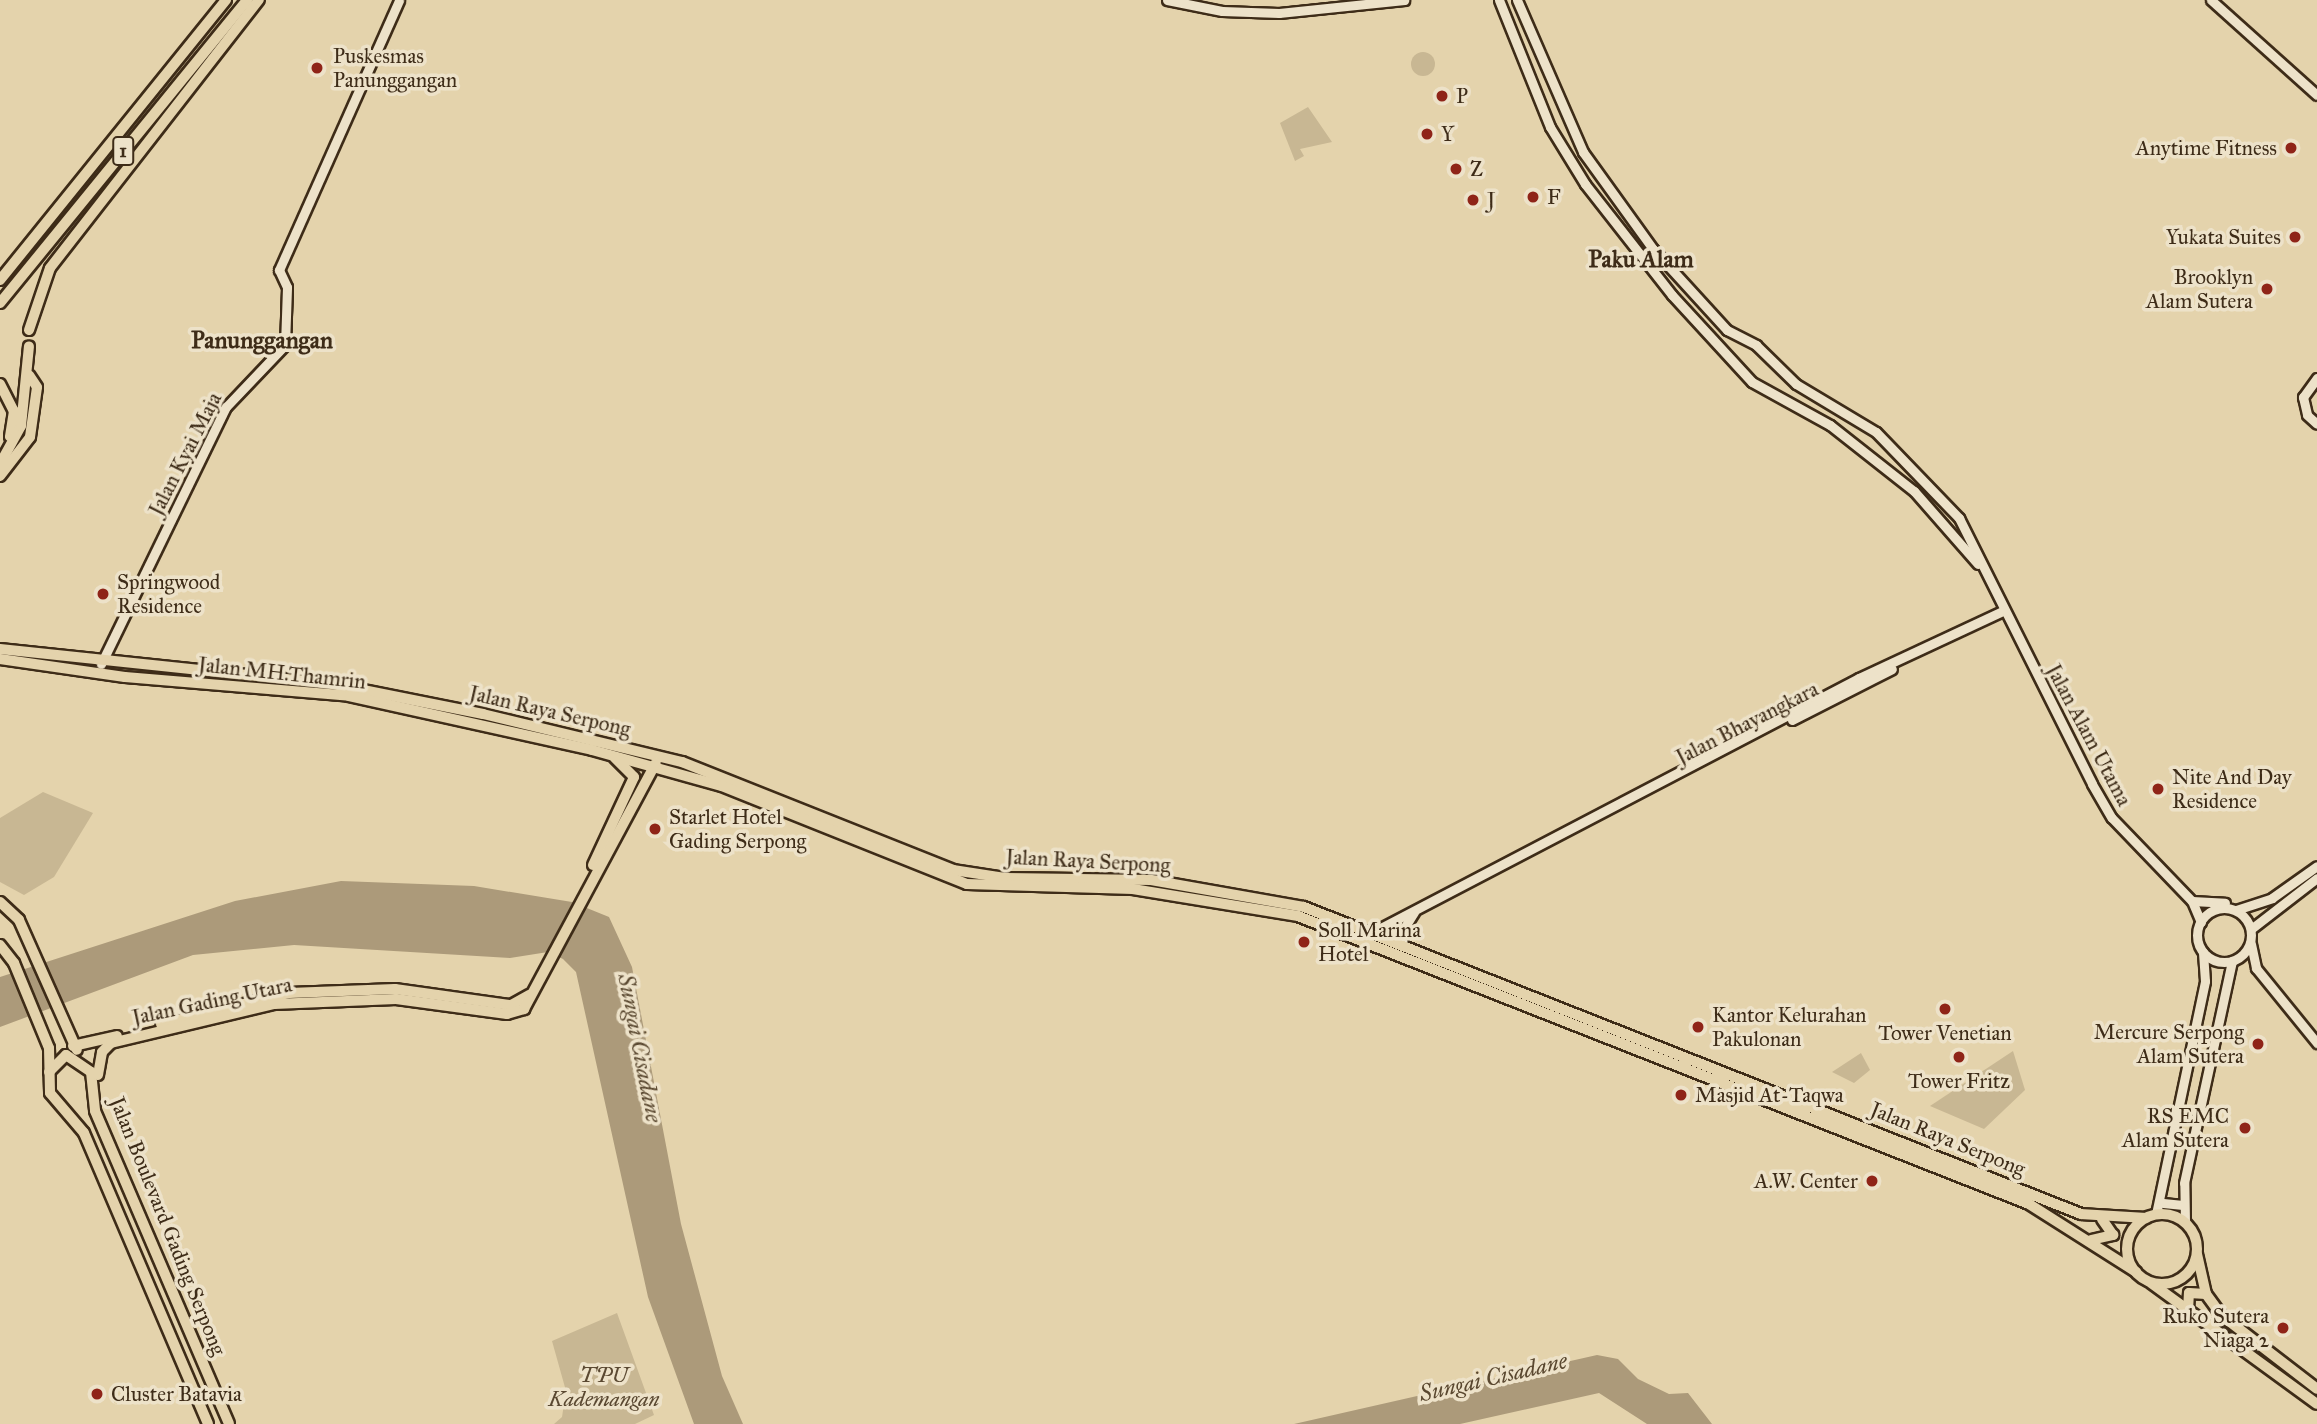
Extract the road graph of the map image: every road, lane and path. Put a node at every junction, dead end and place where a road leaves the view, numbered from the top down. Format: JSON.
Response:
{"nodes":[{"id":1,"x":226,"y":0,"type":"edge"},
{"id":2,"x":247,"y":0,"type":"edge"},
{"id":3,"x":259,"y":0,"type":"edge"},
{"id":4,"x":399,"y":0,"type":"edge"},
{"id":5,"x":1167,"y":0,"type":"edge"},
{"id":6,"x":1404,"y":0,"type":"edge"},
{"id":7,"x":1499,"y":0,"type":"edge"},
{"id":8,"x":1506,"y":0,"type":"edge"},
{"id":9,"x":1517,"y":0,"type":"edge"},
{"id":10,"x":2211,"y":0,"type":"edge"},
{"id":11,"x":1512,"y":37,"type":"junction"},
{"id":12,"x":2315,"y":92,"type":"edge"},
{"id":13,"x":1597,"y":175,"type":"junction"},
{"id":14,"x":1585,"y":184,"type":"junction"},
{"id":15,"x":16,"y":259,"type":"junction"},
{"id":16,"x":0,"y":274,"type":"edge"},
{"id":17,"x":0,"y":280,"type":"edge"},
{"id":18,"x":0,"y":303,"type":"edge"},
{"id":19,"x":29,"y":330,"type":"dead end"},
{"id":20,"x":1727,"y":330,"type":"junction"},
{"id":21,"x":1718,"y":343,"type":"junction"},
{"id":22,"x":29,"y":346,"type":"dead end"},
{"id":23,"x":29,"y":375,"type":"junction"},
{"id":24,"x":2317,"y":378,"type":"edge"},
{"id":25,"x":0,"y":384,"type":"edge"},
{"id":26,"x":1796,"y":384,"type":"junction"},
{"id":27,"x":1786,"y":400,"type":"junction"},
{"id":28,"x":2317,"y":424,"type":"edge"},
{"id":29,"x":0,"y":454,"type":"edge"},
{"id":30,"x":0,"y":464,"type":"edge"},
{"id":31,"x":0,"y":476,"type":"edge"},
{"id":32,"x":1982,"y":568,"type":"junction"},
{"id":33,"x":2004,"y":614,"type":"junction"},
{"id":34,"x":0,"y":649,"type":"edge"},
{"id":35,"x":26,"y":658,"type":"junction"},
{"id":36,"x":0,"y":659,"type":"edge"},
{"id":37,"x":101,"y":664,"type":"junction"},
{"id":38,"x":189,"y":678,"type":"junction"},
{"id":39,"x":650,"y":754,"type":"junction"},
{"id":40,"x":615,"y":757,"type":"junction"},
{"id":41,"x":638,"y":762,"type":"joint"},
{"id":42,"x":657,"y":767,"type":"junction"},
{"id":43,"x":2317,"y":866,"type":"edge"},
{"id":44,"x":593,"y":870,"type":"junction"},
{"id":45,"x":2317,"y":878,"type":"edge"},
{"id":46,"x":1182,"y":890,"type":"junction"},
{"id":47,"x":2192,"y":901,"type":"junction"},
{"id":48,"x":0,"y":902,"type":"edge"},
{"id":49,"x":2253,"y":906,"type":"junction"},
{"id":50,"x":2236,"y":910,"type":"junction"},
{"id":51,"x":1415,"y":911,"type":"junction"},
{"id":52,"x":2201,"y":922,"type":"junction"},
{"id":53,"x":2251,"y":929,"type":"junction"},
{"id":54,"x":1371,"y":933,"type":"junction"},
{"id":55,"x":2251,"y":942,"type":"junction"},
{"id":56,"x":0,"y":945,"type":"edge"},
{"id":57,"x":1403,"y":945,"type":"junction"},
{"id":58,"x":2203,"y":951,"type":"junction"},
{"id":59,"x":2233,"y":961,"type":"junction"},
{"id":60,"x":2256,"y":968,"type":"junction"},
{"id":61,"x":503,"y":1009,"type":"junction"},
{"id":62,"x":2317,"y":1043,"type":"edge"},
{"id":63,"x":74,"y":1047,"type":"junction"},
{"id":64,"x":98,"y":1075,"type":"junction"},
{"id":65,"x":47,"y":1076,"type":"junction"},
{"id":66,"x":94,"y":1096,"type":"junction"},
{"id":67,"x":2163,"y":1203,"type":"junction"},
{"id":68,"x":2183,"y":1205,"type":"junction"},
{"id":69,"x":2151,"y":1216,"type":"junction"},
{"id":70,"x":2101,"y":1218,"type":"junction"},
{"id":71,"x":2185,"y":1222,"type":"junction"},
{"id":72,"x":2089,"y":1240,"type":"junction"},
{"id":73,"x":2197,"y":1254,"type":"junction"},
{"id":74,"x":2136,"y":1272,"type":"junction"},
{"id":75,"x":2149,"y":1281,"type":"junction"},
{"id":76,"x":175,"y":1294,"type":"junction"},
{"id":77,"x":2206,"y":1294,"type":"junction"},
{"id":78,"x":156,"y":1303,"type":"junction"},
{"id":79,"x":2188,"y":1311,"type":"junction"},
{"id":80,"x":2317,"y":1389,"type":"edge"},
{"id":81,"x":2317,"y":1404,"type":"edge"},
{"id":82,"x":208,"y":1424,"type":"edge"},
{"id":83,"x":229,"y":1424,"type":"edge"}],
"edges":[{"from":1,"to":15,"type":"highway","number":"1"},
{"from":2,"to":18,"type":"highway","number":"1"},
{"from":3,"to":19,"type":"highway"},
{"from":4,"to":37,"type":"main road","name":"Jalan Kyai Maja"},
{"from":5,"to":6,"type":"main road"},
{"from":7,"to":11,"type":"main road","name":"Jalan Alam Utama"},
{"from":8,"to":11,"type":"main road"},
{"from":9,"to":13,"type":"main road","name":"Jalan Alam Utama"},
{"from":10,"to":12,"type":"main road"},
{"from":11,"to":14,"type":"main road","name":"Jalan Alam Utama"},
{"from":13,"to":14,"type":"main road"},
{"from":13,"to":20,"type":"main road","name":"Jalan Alam Utama"},
{"from":14,"to":21,"type":"main road","name":"Jalan Alam Utama"},
{"from":15,"to":16,"type":"highway"},
{"from":15,"to":17,"type":"highway","number":"1"},
{"from":20,"to":21,"type":"main road"},
{"from":20,"to":26,"type":"main road","name":"Jalan Alam Utama"},
{"from":21,"to":27,"type":"main road","name":"Jalan Alam Utama"},
{"from":22,"to":23,"type":"highway"},
{"from":23,"to":30,"type":"highway"},
{"from":23,"to":31,"type":"highway"},
{"from":24,"to":28,"type":"main road"},
{"from":25,"to":29,"type":"highway"},
{"from":26,"to":27,"type":"main road"},
{"from":26,"to":32,"type":"main road","name":"Jalan Alam Utama"},
{"from":27,"to":32,"type":"main road","name":"Jalan Alam Utama"},
{"from":32,"to":33,"type":"main road","name":"Jalan Alam Utama"},
{"from":33,"to":47,"type":"main road","name":"Jalan Alam Utama"},
{"from":33,"to":51,"type":"main road","name":"Jalan Bhayangkara"},
{"from":34,"to":35,"type":"main road","name":"Jalan Raya Serpong"},
{"from":35,"to":36,"type":"main road","name":"Jalan MH.Thamrin"},
{"from":35,"to":37,"type":"main road","name":"Jalan Raya Serpong"},
{"from":35,"to":38,"type":"main road","name":"Jalan MH.Thamrin"},
{"from":37,"to":38,"type":"main road","name":"Jalan Raya Serpong"},
{"from":38,"to":39,"type":"main road","name":"Jalan Raya Serpong"},
{"from":38,"to":40,"type":"main road","name":"Jalan MH.Thamrin"},
{"from":39,"to":42,"type":"main road"},
{"from":39,"to":46,"type":"main road","name":"Jalan Raya Serpong"},
{"from":40,"to":41,"type":"main road","name":"Jalan MH.Thamrin"},
{"from":40,"to":44,"type":"main road"},
{"from":41,"to":42,"type":"main road","name":"Jalan Raya Serpong"},
{"from":42,"to":44,"type":"main road"},
{"from":42,"to":46,"type":"main road","name":"Jalan Raya Serpong"},
{"from":43,"to":49,"type":"main road"},
{"from":44,"to":61,"type":"main road"},
{"from":45,"to":53,"type":"main road"},
{"from":46,"to":54,"type":"main road","name":"Jalan Raya Serpong"},
{"from":46,"to":72,"type":"main road","name":"Jalan Raya Serpong"},
{"from":47,"to":49,"type":"main road"},
{"from":47,"to":52,"type":"main road","name":"Jalan Alam Utama"},
{"from":48,"to":63,"type":"main road","name":"Jalan Boulevard Gading Serpong"},
{"from":49,"to":50,"type":"main road"},
{"from":50,"to":52,"type":"main road"},
{"from":50,"to":53,"type":"main road"},
{"from":51,"to":54,"type":"main road","name":"Jalan Bhayangkara"},
{"from":51,"to":57,"type":"main road"},
{"from":52,"to":58,"type":"main road"},
{"from":53,"to":55,"type":"main road"},
{"from":54,"to":57,"type":"main road","name":"Jalan Raya Serpong"},
{"from":55,"to":59,"type":"main road"},
{"from":55,"to":60,"type":"main road"},
{"from":56,"to":65,"type":"main road","name":"Jalan Boulevard Gading Serpong"},
{"from":57,"to":70,"type":"main road","name":"Jalan Raya Serpong"},
{"from":58,"to":59,"type":"main road"},
{"from":58,"to":67,"type":"main road"},
{"from":59,"to":60,"type":"main road"},
{"from":59,"to":68,"type":"main road"},
{"from":60,"to":62,"type":"main road"},
{"from":61,"to":63,"type":"main road","name":"Jalan Gading Utara"},
{"from":61,"to":64,"type":"main road","name":"Jalan Gading Utara"},
{"from":63,"to":64,"type":"main road","name":"Jalan Boulevard Gading Serpong"},
{"from":64,"to":66,"type":"main road","name":"Jalan Boulevard Gading Serpong"},
{"from":65,"to":66,"type":"main road"},
{"from":65,"to":78,"type":"main road","name":"Jalan Boulevard Gading Serpong"},
{"from":66,"to":76,"type":"main road","name":"Jalan Boulevard Gading Serpong"},
{"from":67,"to":68,"type":"main road"},
{"from":67,"to":69,"type":"main road"},
{"from":68,"to":71,"type":"main road"},
{"from":69,"to":70,"type":"main road","name":"Jalan Raya Serpong"},
{"from":69,"to":71,"type":"main road"},
{"from":69,"to":74,"type":"main road"},
{"from":70,"to":72,"type":"main road"},
{"from":71,"to":73,"type":"main road"},
{"from":72,"to":74,"type":"main road","name":"Jalan Raya Serpong"},
{"from":73,"to":75,"type":"main road"},
{"from":73,"to":77,"type":"main road"},
{"from":74,"to":75,"type":"main road"},
{"from":75,"to":79,"type":"main road"},
{"from":76,"to":78,"type":"main road"},
{"from":76,"to":83,"type":"main road","name":"Jalan Boulevard Gading Serpong"},
{"from":77,"to":79,"type":"main road"},
{"from":77,"to":80,"type":"main road"},
{"from":78,"to":82,"type":"main road","name":"Jalan Boulevard Gading Serpong"},
{"from":79,"to":81,"type":"main road"}]}
